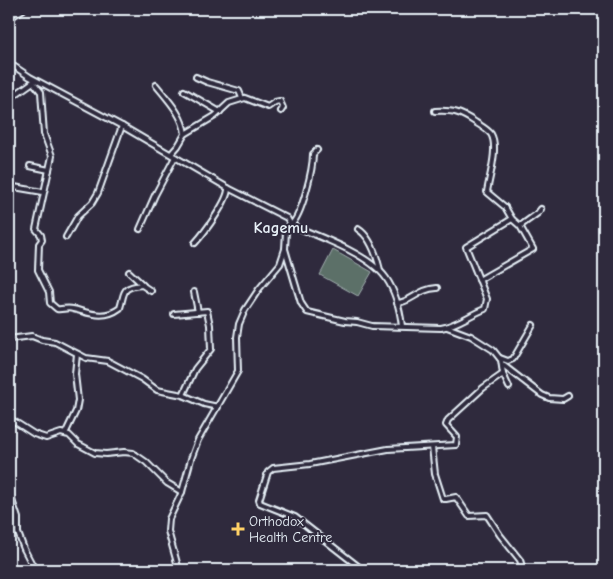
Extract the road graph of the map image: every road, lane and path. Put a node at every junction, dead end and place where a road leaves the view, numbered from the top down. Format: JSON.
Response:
{"nodes":[{"id":1,"x":23,"y":9,"type":"edge"},
{"id":2,"x":9,"y":18,"type":"edge"},
{"id":3,"x":9,"y":64,"type":"edge"},
{"id":4,"x":196,"y":77,"type":"dead end"},
{"id":5,"x":34,"y":80,"type":"junction"},
{"id":6,"x":156,"y":85,"type":"dead end"},
{"id":7,"x":184,"y":91,"type":"dead end"},
{"id":8,"x":242,"y":98,"type":"junction"},
{"id":9,"x":9,"y":99,"type":"edge"},
{"id":10,"x":281,"y":111,"type":"dead end"},
{"id":11,"x":435,"y":111,"type":"dead end"},
{"id":12,"x":220,"y":112,"type":"junction"},
{"id":13,"x":122,"y":126,"type":"junction"},
{"id":14,"x":185,"y":134,"type":"junction"},
{"id":15,"x":317,"y":150,"type":"dead end"},
{"id":16,"x":173,"y":156,"type":"junction"},
{"id":17,"x":30,"y":166,"type":"dead end"},
{"id":18,"x":49,"y":170,"type":"junction"},
{"id":19,"x":14,"y":188,"type":"dead end"},
{"id":20,"x":228,"y":188,"type":"junction"},
{"id":21,"x":43,"y":192,"type":"junction"},
{"id":22,"x":541,"y":209,"type":"dead end"},
{"id":23,"x":512,"y":219,"type":"junction"},
{"id":24,"x":291,"y":225,"type":"junction"},
{"id":25,"x":520,"y":226,"type":"junction"},
{"id":26,"x":140,"y":230,"type":"dead end"},
{"id":27,"x":358,"y":230,"type":"dead end"},
{"id":28,"x":66,"y":238,"type":"dead end"},
{"id":29,"x":195,"y":243,"type":"dead end"},
{"id":30,"x":285,"y":249,"type":"junction"},
{"id":31,"x":129,"y":272,"type":"dead end"},
{"id":32,"x":380,"y":272,"type":"junction"},
{"id":33,"x":480,"y":280,"type":"junction"},
{"id":34,"x":144,"y":286,"type":"junction"},
{"id":35,"x":437,"y":288,"type":"dead end"},
{"id":36,"x":151,"y":291,"type":"dead end"},
{"id":37,"x":194,"y":292,"type":"dead end"},
{"id":38,"x":397,"y":303,"type":"junction"},
{"id":39,"x":198,"y":312,"type":"junction"},
{"id":40,"x":174,"y":314,"type":"dead end"},
{"id":41,"x":402,"y":326,"type":"junction"},
{"id":42,"x":533,"y":326,"type":"dead end"},
{"id":43,"x":447,"y":327,"type":"junction"},
{"id":44,"x":9,"y":339,"type":"edge"},
{"id":45,"x":77,"y":354,"type":"junction"},
{"id":46,"x":498,"y":357,"type":"junction"},
{"id":47,"x":502,"y":364,"type":"junction"},
{"id":48,"x":503,"y":374,"type":"junction"},
{"id":49,"x":509,"y":387,"type":"dead end"},
{"id":50,"x":182,"y":395,"type":"junction"},
{"id":51,"x":568,"y":396,"type":"dead end"},
{"id":52,"x":218,"y":407,"type":"junction"},
{"id":53,"x":9,"y":418,"type":"edge"},
{"id":54,"x":65,"y":434,"type":"junction"},
{"id":55,"x":432,"y":447,"type":"junction"},
{"id":56,"x":9,"y":491,"type":"edge"},
{"id":57,"x":182,"y":492,"type":"junction"},
{"id":58,"x":36,"y":570,"type":"edge"},
{"id":59,"x":179,"y":570,"type":"edge"},
{"id":60,"x":363,"y":570,"type":"edge"},
{"id":61,"x":523,"y":570,"type":"edge"}],
"edges":[{"from":1,"to":2,"type":"street"},
{"from":3,"to":5,"type":"street"},
{"from":4,"to":8,"type":"street"},
{"from":5,"to":9,"type":"street"},
{"from":5,"to":13,"type":"street"},
{"from":5,"to":18,"type":"street"},
{"from":6,"to":14,"type":"street"},
{"from":7,"to":12,"type":"street"},
{"from":8,"to":10,"type":"street"},
{"from":8,"to":12,"type":"street"},
{"from":11,"to":23,"type":"street"},
{"from":12,"to":14,"type":"street"},
{"from":13,"to":16,"type":"street"},
{"from":13,"to":28,"type":"street"},
{"from":14,"to":16,"type":"street"},
{"from":15,"to":24,"type":"street"},
{"from":16,"to":20,"type":"street"},
{"from":16,"to":26,"type":"street"},
{"from":17,"to":18,"type":"street"},
{"from":18,"to":21,"type":"street"},
{"from":19,"to":21,"type":"street"},
{"from":20,"to":24,"type":"street"},
{"from":20,"to":29,"type":"street"},
{"from":21,"to":34,"type":"street"},
{"from":22,"to":25,"type":"street"},
{"from":23,"to":25,"type":"street"},
{"from":23,"to":33,"type":"street"},
{"from":24,"to":30,"type":"street"},
{"from":24,"to":32,"type":"street"},
{"from":25,"to":33,"type":"street"},
{"from":27,"to":32,"type":"street"},
{"from":30,"to":41,"type":"street"},
{"from":30,"to":52,"type":"street"},
{"from":31,"to":34,"type":"street"},
{"from":32,"to":38,"type":"street"},
{"from":33,"to":43,"type":"street"},
{"from":34,"to":36,"type":"street"},
{"from":35,"to":38,"type":"street"},
{"from":37,"to":39,"type":"street"},
{"from":38,"to":41,"type":"street"},
{"from":39,"to":40,"type":"street"},
{"from":39,"to":50,"type":"street"},
{"from":41,"to":43,"type":"street"},
{"from":42,"to":46,"type":"street"},
{"from":43,"to":46,"type":"street"},
{"from":44,"to":45,"type":"street"},
{"from":45,"to":50,"type":"street"},
{"from":45,"to":54,"type":"street"},
{"from":46,"to":47,"type":"street"},
{"from":47,"to":48,"type":"street"},
{"from":47,"to":51,"type":"street"},
{"from":48,"to":49,"type":"street"},
{"from":48,"to":55,"type":"street"},
{"from":50,"to":52,"type":"street"},
{"from":52,"to":57,"type":"street"},
{"from":53,"to":54,"type":"street"},
{"from":54,"to":57,"type":"street"},
{"from":55,"to":60,"type":"street"},
{"from":55,"to":61,"type":"street"},
{"from":56,"to":58,"type":"street"},
{"from":57,"to":59,"type":"street"}]}
